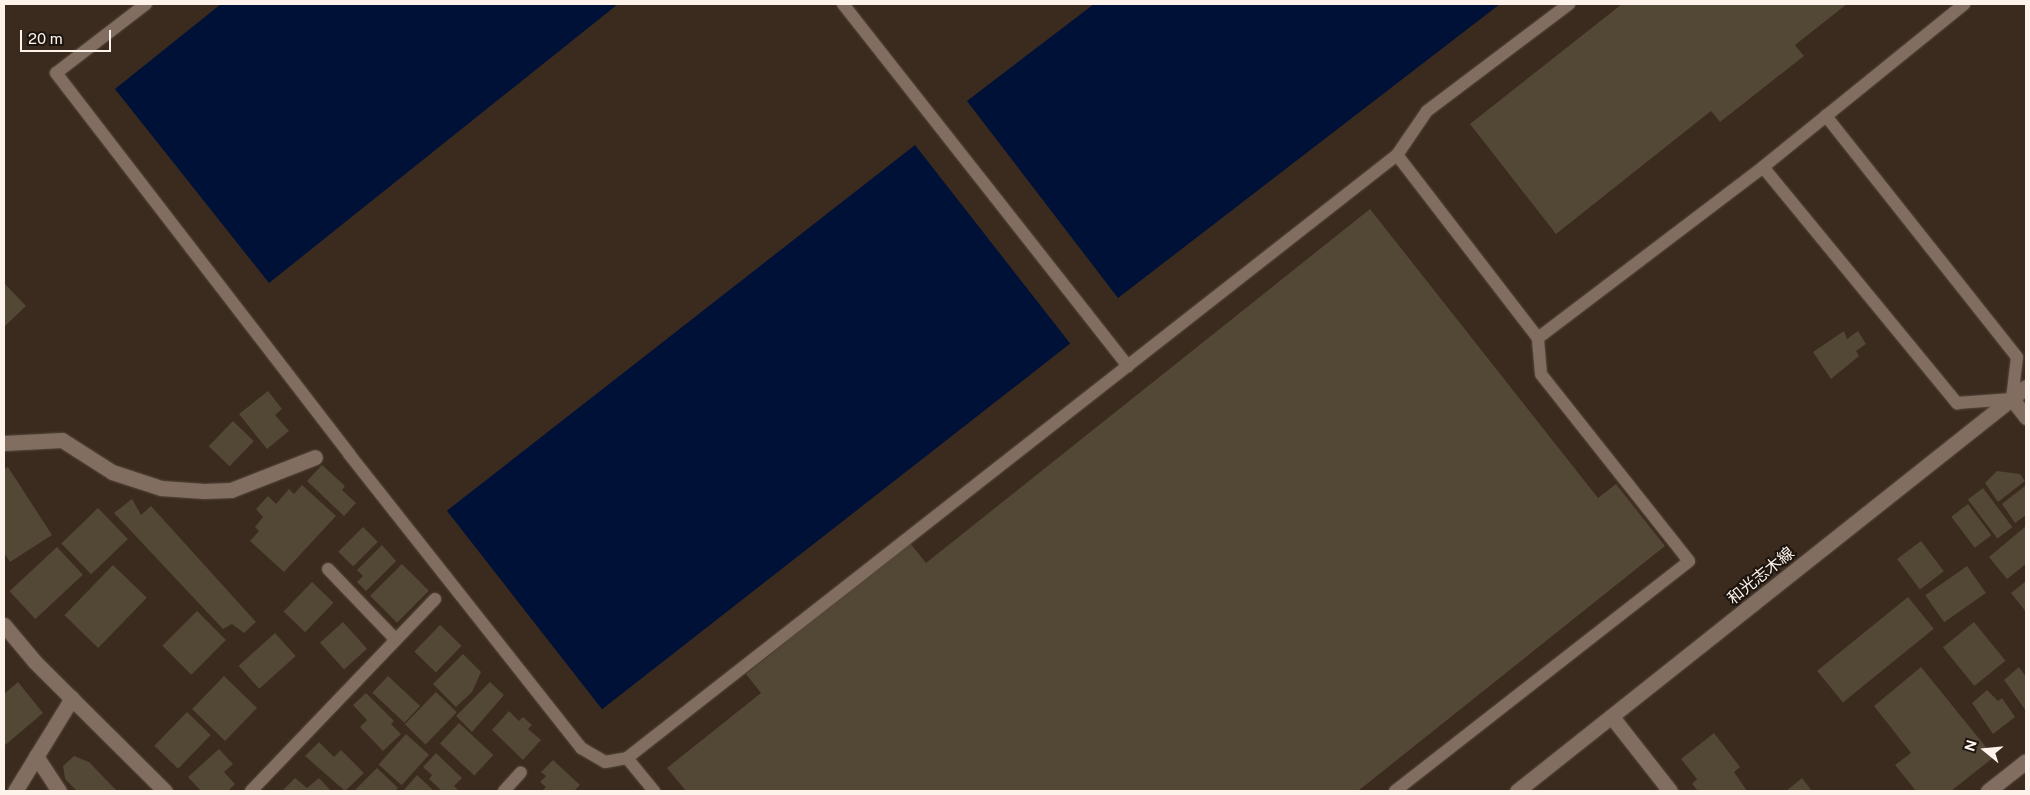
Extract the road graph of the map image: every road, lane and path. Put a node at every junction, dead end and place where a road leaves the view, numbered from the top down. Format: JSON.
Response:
{"nodes":[{"id":1,"x":146,"y":4,"type":"edge"},
{"id":2,"x":843,"y":4,"type":"edge"},
{"id":3,"x":1569,"y":4,"type":"edge"},
{"id":4,"x":1964,"y":4,"type":"edge"},
{"id":5,"x":1826,"y":116,"type":"junction"},
{"id":6,"x":1398,"y":155,"type":"junction"},
{"id":7,"x":1763,"y":167,"type":"junction"},
{"id":8,"x":1538,"y":338,"type":"junction"},
{"id":9,"x":1128,"y":366,"type":"junction"},
{"id":10,"x":2026,"y":388,"type":"edge"},
{"id":11,"x":2012,"y":399,"type":"junction"},
{"id":12,"x":2026,"y":417,"type":"edge"},
{"id":13,"x":4,"y":443,"type":"edge"},
{"id":14,"x":315,"y":457,"type":"dead end"},
{"id":15,"x":328,"y":569,"type":"dead end"},
{"id":16,"x":435,"y":599,"type":"dead end"},
{"id":17,"x":4,"y":625,"type":"edge"},
{"id":18,"x":396,"y":640,"type":"junction"},
{"id":19,"x":72,"y":698,"type":"junction"},
{"id":20,"x":1612,"y":717,"type":"junction"},
{"id":21,"x":36,"y":756,"type":"junction"},
{"id":22,"x":627,"y":758,"type":"junction"},
{"id":23,"x":2026,"y":760,"type":"edge"},
{"id":24,"x":521,"y":772,"type":"dead end"},
{"id":25,"x":1995,"y":789,"type":"edge"},
{"id":26,"x":15,"y":791,"type":"edge"},
{"id":27,"x":59,"y":791,"type":"edge"},
{"id":28,"x":164,"y":791,"type":"edge"},
{"id":29,"x":251,"y":791,"type":"edge"},
{"id":30,"x":504,"y":791,"type":"edge"},
{"id":31,"x":654,"y":791,"type":"edge"},
{"id":32,"x":1395,"y":791,"type":"edge"},
{"id":33,"x":1517,"y":791,"type":"edge"},
{"id":34,"x":1670,"y":791,"type":"edge"}],
"edges":[{"from":1,"to":22,"type":"lane"},
{"from":2,"to":9,"type":"lane"},
{"from":3,"to":6,"type":"lane"},
{"from":4,"to":5,"type":"lane"},
{"from":5,"to":7,"type":"lane"},
{"from":5,"to":11,"type":"lane"},
{"from":6,"to":8,"type":"lane"},
{"from":6,"to":9,"type":"lane"},
{"from":7,"to":8,"type":"lane"},
{"from":7,"to":11,"type":"lane"},
{"from":8,"to":32,"type":"lane"},
{"from":9,"to":22,"type":"lane"},
{"from":10,"to":11,"type":"street","name":"和光志木線"},
{"from":11,"to":12,"type":"street"},
{"from":11,"to":20,"type":"street","name":"和光志木線"},
{"from":13,"to":14,"type":"street"},
{"from":15,"to":18,"type":"lane"},
{"from":16,"to":18,"type":"lane"},
{"from":17,"to":19,"type":"street"},
{"from":18,"to":29,"type":"lane"},
{"from":19,"to":21,"type":"street"},
{"from":19,"to":28,"type":"street"},
{"from":20,"to":33,"type":"street","name":"和光志木線"},
{"from":20,"to":34,"type":"street"},
{"from":21,"to":26,"type":"street"},
{"from":21,"to":27,"type":"street"},
{"from":22,"to":31,"type":"lane"},
{"from":23,"to":25,"type":"street"},
{"from":24,"to":30,"type":"lane"}]}
